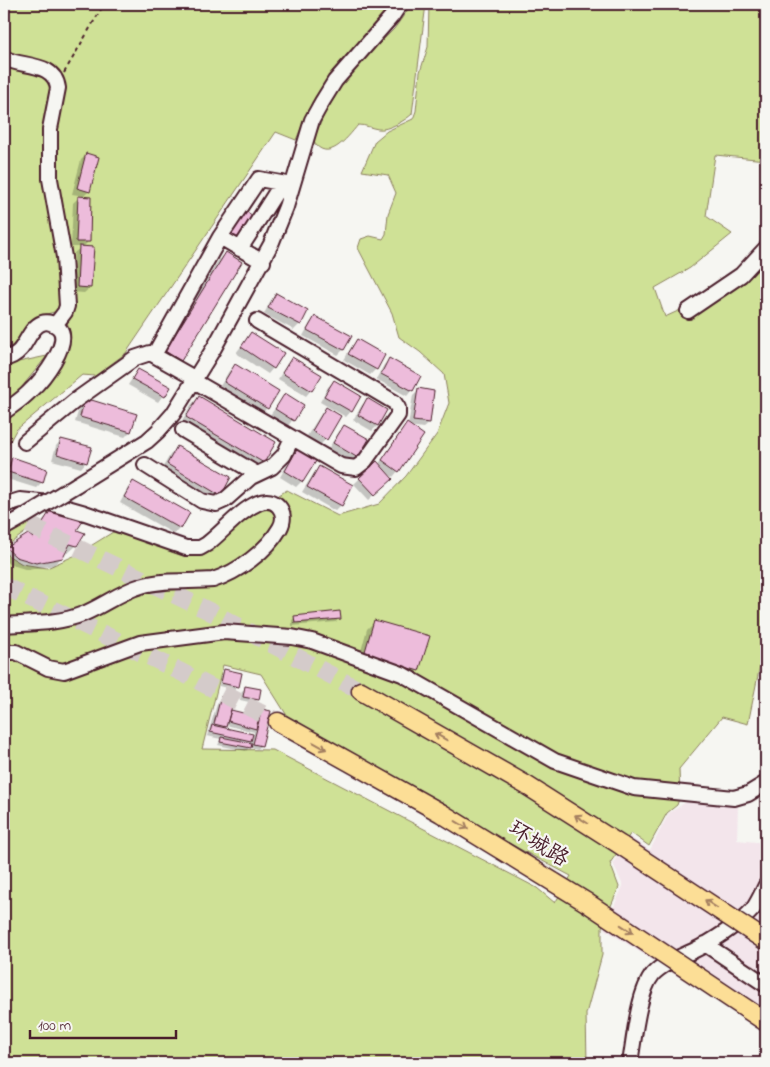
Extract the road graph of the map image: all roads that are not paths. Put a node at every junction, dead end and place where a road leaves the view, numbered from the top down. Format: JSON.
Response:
{"nodes":[{"id":1,"x":400,"y":4,"type":"edge"},
{"id":2,"x":4,"y":58,"type":"edge"},
{"id":3,"x":287,"y":184,"type":"junction"},
{"id":4,"x":220,"y":237,"type":"junction"},
{"id":5,"x":766,"y":248,"type":"edge"},
{"id":6,"x":240,"y":249,"type":"junction"},
{"id":7,"x":263,"y":262,"type":"junction"},
{"id":8,"x":688,"y":311,"type":"dead end"},
{"id":9,"x":257,"y":321,"type":"dead end"},
{"id":10,"x":55,"y":325,"type":"junction"},
{"id":11,"x":154,"y":355,"type":"junction"},
{"id":12,"x":4,"y":359,"type":"edge"},
{"id":13,"x":195,"y":380,"type":"junction"},
{"id":14,"x":4,"y":412,"type":"edge"},
{"id":15,"x":183,"y":430,"type":"dead end"},
{"id":16,"x":292,"y":438,"type":"junction"},
{"id":17,"x":25,"y":442,"type":"dead end"},
{"id":18,"x":145,"y":465,"type":"dead end"},
{"id":19,"x":258,"y":474,"type":"junction"},
{"id":20,"x":4,"y":505,"type":"edge"},
{"id":21,"x":4,"y":528,"type":"edge"},
{"id":22,"x":4,"y":625,"type":"edge"},
{"id":23,"x":4,"y":652,"type":"edge"},
{"id":24,"x":362,"y":692,"type":"tunnel mouth"},
{"id":25,"x":278,"y":722,"type":"tunnel mouth"},
{"id":26,"x":766,"y":783,"type":"edge"},
{"id":27,"x":766,"y":885,"type":"edge"},
{"id":28,"x":766,"y":941,"type":"edge"},
{"id":29,"x":705,"y":944,"type":"junction"},
{"id":30,"x":766,"y":985,"type":"edge"},
{"id":31,"x":766,"y":1022,"type":"edge"},
{"id":32,"x":630,"y":1063,"type":"edge"}],
"edges":[{"from":1,"to":3,"type":"street"},
{"from":2,"to":10,"type":"street"},
{"from":3,"to":4,"type":"street"},
{"from":3,"to":6,"type":"street"},
{"from":3,"to":7,"type":"street"},
{"from":4,"to":6,"type":"street"},
{"from":4,"to":11,"type":"street"},
{"from":5,"to":8,"type":"street"},
{"from":6,"to":7,"type":"street"},
{"from":7,"to":13,"type":"street"},
{"from":9,"to":16,"type":"street"},
{"from":10,"to":12,"type":"street"},
{"from":10,"to":14,"type":"street"},
{"from":11,"to":13,"type":"street"},
{"from":11,"to":17,"type":"street"},
{"from":13,"to":16,"type":"street"},
{"from":13,"to":21,"type":"street","bridge":true},
{"from":15,"to":19,"type":"street"},
{"from":16,"to":19,"type":"street"},
{"from":18,"to":19,"type":"street"},
{"from":20,"to":22,"type":"street"},
{"from":23,"to":26,"type":"street"},
{"from":28,"to":24,"type":"main road","name":"环城路","one_way":true,"bridge":true},
{"from":25,"to":31,"type":"main road","name":"环城路","one_way":true,"bridge":true},
{"from":27,"to":29,"type":"street"},
{"from":29,"to":30,"type":"street"},
{"from":29,"to":32,"type":"street"}]}
